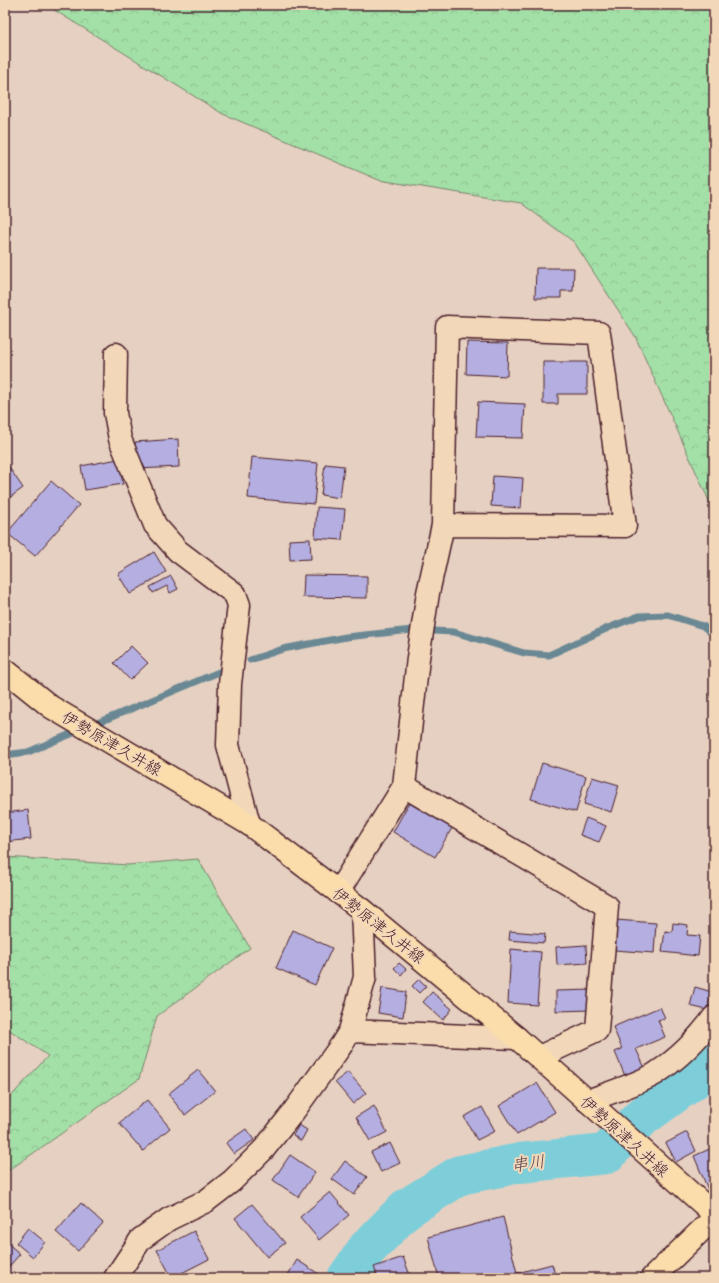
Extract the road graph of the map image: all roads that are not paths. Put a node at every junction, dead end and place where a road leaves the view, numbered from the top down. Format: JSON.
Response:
{"nodes":[{"id":1,"x":116,"y":354,"type":"dead end"},
{"id":2,"x":443,"y":525,"type":"junction"},
{"id":3,"x":9,"y":674,"type":"edge"},
{"id":4,"x":404,"y":786,"type":"junction"},
{"id":5,"x":249,"y":824,"type":"junction"},
{"id":6,"x":338,"y":892,"type":"junction"},
{"id":7,"x":362,"y":910,"type":"junction"},
{"id":8,"x":714,"y":1017,"type":"edge"},
{"id":9,"x":350,"y":1031,"type":"junction"},
{"id":10,"x":517,"y":1038,"type":"junction"},
{"id":11,"x":539,"y":1057,"type":"junction"},
{"id":12,"x":592,"y":1106,"type":"junction"},
{"id":13,"x":714,"y":1214,"type":"edge"},
{"id":14,"x":714,"y":1218,"type":"edge"},
{"id":15,"x":115,"y":1278,"type":"edge"},
{"id":16,"x":652,"y":1278,"type":"edge"}],
"edges":[{"from":1,"to":5,"type":"street"},
{"from":2,"to":2,"type":"street"},
{"from":2,"to":4,"type":"street"},
{"from":3,"to":5,"type":"main road","name":"伊勢原津久井線"},
{"from":4,"to":6,"type":"street"},
{"from":4,"to":11,"type":"street"},
{"from":5,"to":6,"type":"main road","name":"伊勢原津久井線"},
{"from":6,"to":7,"type":"main road","name":"伊勢原津久井線"},
{"from":7,"to":9,"type":"street"},
{"from":7,"to":10,"type":"main road","name":"伊勢原津久井線"},
{"from":8,"to":12,"type":"street"},
{"from":9,"to":10,"type":"street"},
{"from":9,"to":15,"type":"street"},
{"from":10,"to":11,"type":"main road","name":"伊勢原津久井線"},
{"from":11,"to":12,"type":"main road","name":"伊勢原津久井線"},
{"from":12,"to":13,"type":"main road","name":"伊勢原津久井線"},
{"from":14,"to":16,"type":"main road"}]}
